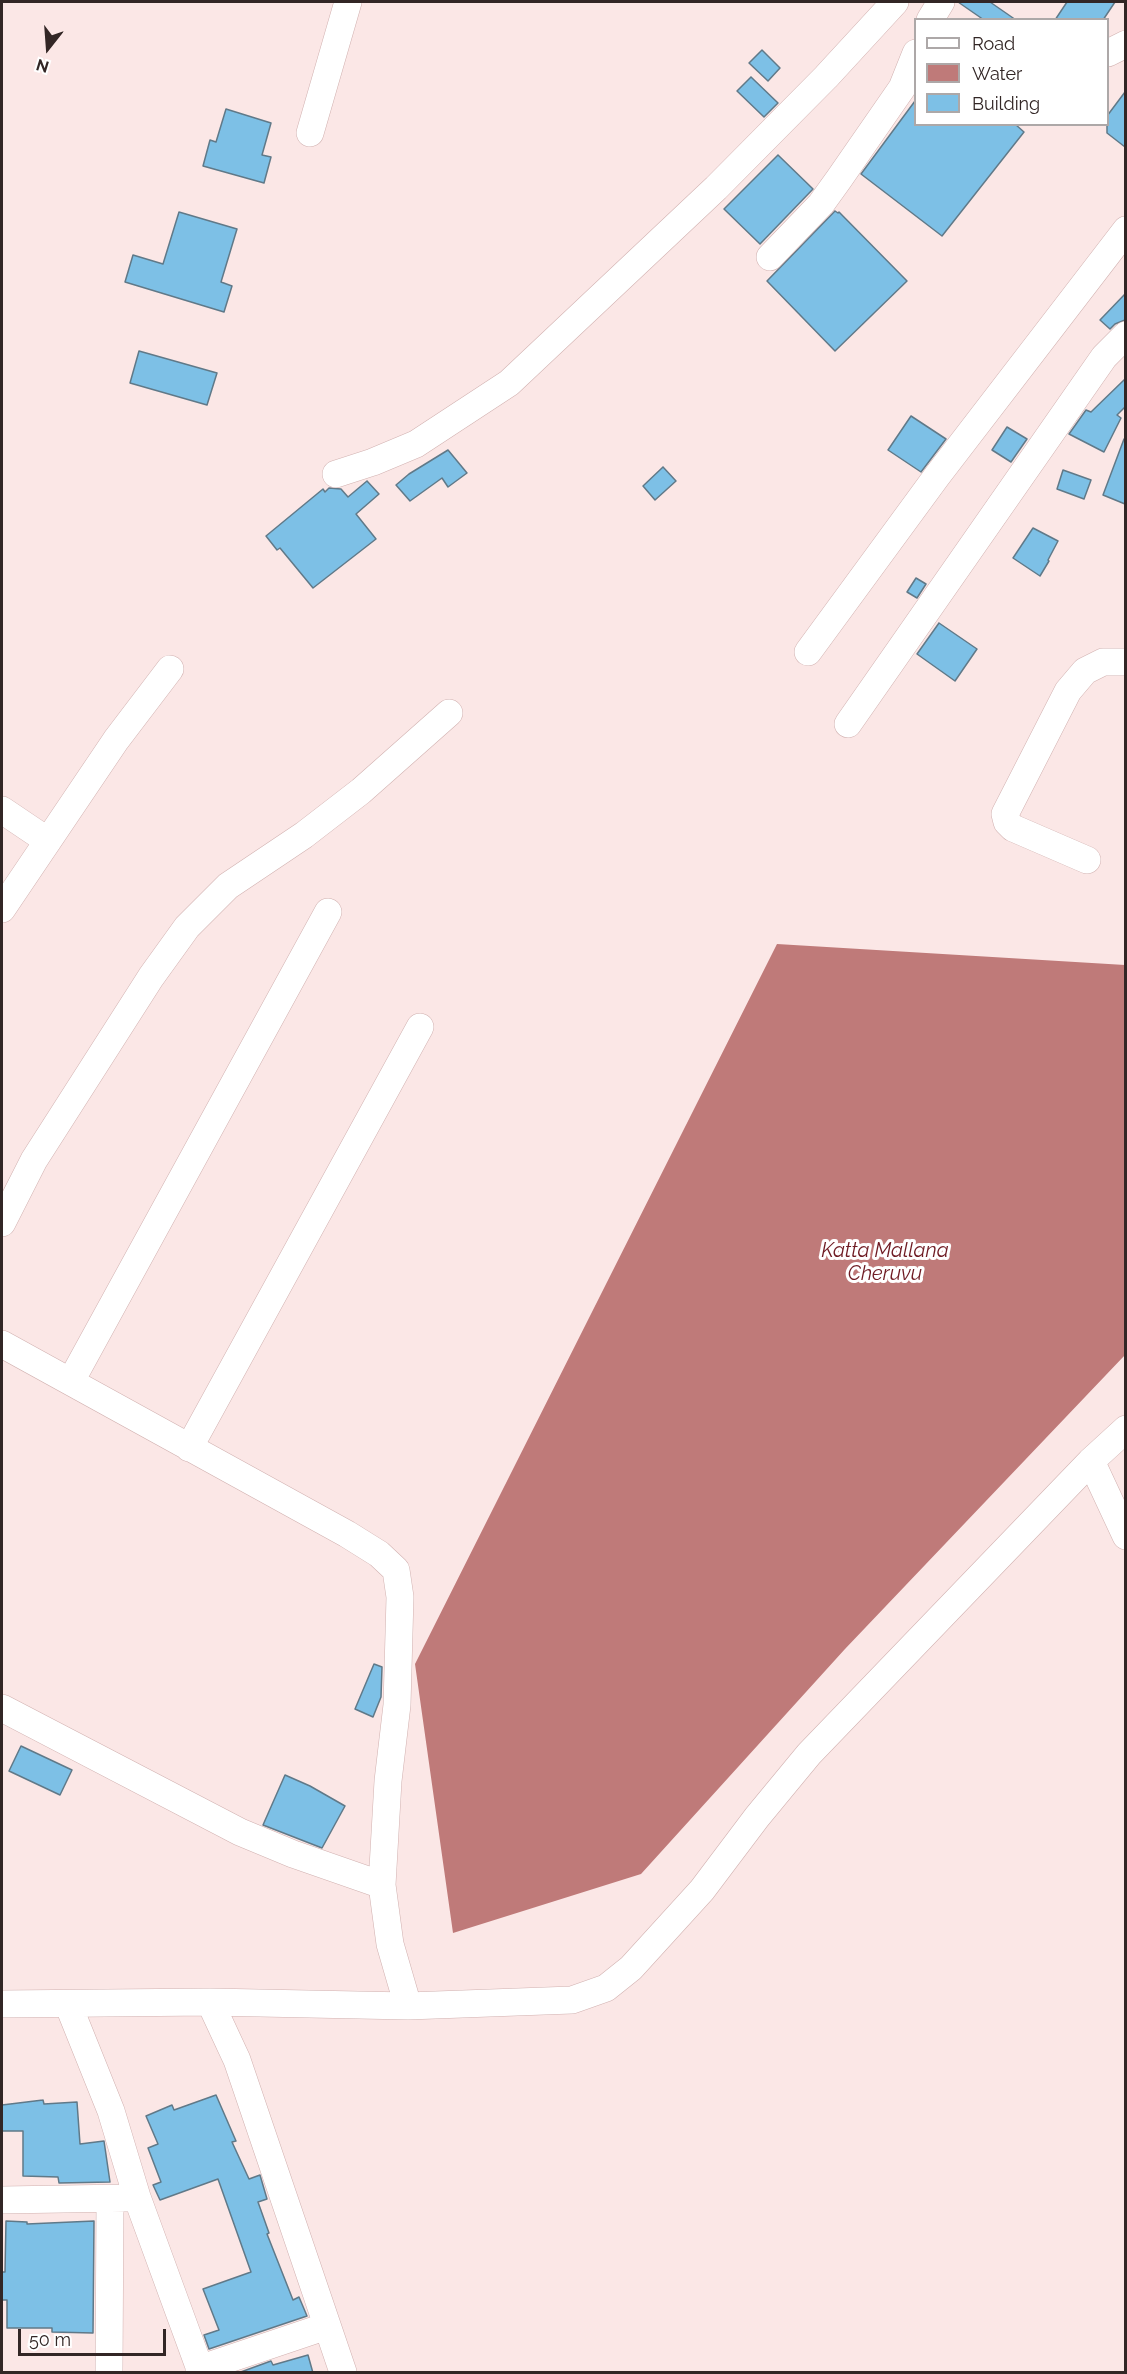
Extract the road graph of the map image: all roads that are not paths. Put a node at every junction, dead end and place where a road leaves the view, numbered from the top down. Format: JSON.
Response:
{"nodes":[{"id":1,"x":348,"y":2,"type":"edge"},
{"id":2,"x":895,"y":2,"type":"edge"},
{"id":3,"x":941,"y":2,"type":"edge"},
{"id":4,"x":931,"y":18,"type":"edge"},
{"id":5,"x":1125,"y":44,"type":"edge"},
{"id":6,"x":1109,"y":52,"type":"edge"},
{"id":7,"x":914,"y":56,"type":"edge"},
{"id":8,"x":310,"y":133,"type":"dead end"},
{"id":9,"x":1125,"y":230,"type":"edge"},
{"id":10,"x":770,"y":257,"type":"dead end"},
{"id":11,"x":1125,"y":335,"type":"edge"},
{"id":12,"x":336,"y":474,"type":"dead end"},
{"id":13,"x":808,"y":652,"type":"dead end"},
{"id":14,"x":1125,"y":662,"type":"edge"},
{"id":15,"x":170,"y":669,"type":"dead end"},
{"id":16,"x":449,"y":713,"type":"dead end"},
{"id":17,"x":848,"y":724,"type":"dead end"},
{"id":18,"x":2,"y":810,"type":"edge"},
{"id":19,"x":48,"y":841,"type":"junction"},
{"id":20,"x":1087,"y":860,"type":"dead end"},
{"id":21,"x":2,"y":909,"type":"edge"},
{"id":22,"x":328,"y":912,"type":"dead end"},
{"id":23,"x":420,"y":1027,"type":"dead end"},
{"id":24,"x":2,"y":1223,"type":"edge"},
{"id":25,"x":2,"y":1344,"type":"edge"},
{"id":26,"x":71,"y":1381,"type":"junction"},
{"id":27,"x":1125,"y":1429,"type":"edge"},
{"id":28,"x":189,"y":1448,"type":"junction"},
{"id":29,"x":1091,"y":1461,"type":"junction"},
{"id":30,"x":1125,"y":1536,"type":"edge"},
{"id":31,"x":2,"y":1708,"type":"edge"},
{"id":32,"x":382,"y":1885,"type":"junction"},
{"id":33,"x":210,"y":2002,"type":"junction"},
{"id":34,"x":2,"y":2004,"type":"edge"},
{"id":35,"x":68,"y":2004,"type":"junction"},
{"id":36,"x":408,"y":2006,"type":"junction"},
{"id":37,"x":137,"y":2197,"type":"junction"},
{"id":38,"x":2,"y":2200,"type":"edge"},
{"id":39,"x":110,"y":2200,"type":"junction"},
{"id":40,"x":327,"y":2326,"type":"junction"},
{"id":41,"x":200,"y":2371,"type":"edge"},
{"id":42,"x":110,"y":2373,"type":"edge"},
{"id":43,"x":343,"y":2373,"type":"edge"}],
"edges":[{"from":1,"to":8,"type":"street"},
{"from":2,"to":12,"type":"street"},
{"from":3,"to":4,"type":"street"},
{"from":5,"to":6,"type":"street"},
{"from":7,"to":10,"type":"street"},
{"from":9,"to":13,"type":"street"},
{"from":11,"to":17,"type":"street"},
{"from":14,"to":20,"type":"street"},
{"from":15,"to":19,"type":"street"},
{"from":16,"to":24,"type":"street"},
{"from":18,"to":19,"type":"street"},
{"from":19,"to":21,"type":"street"},
{"from":22,"to":26,"type":"street"},
{"from":23,"to":28,"type":"street"},
{"from":25,"to":26,"type":"street"},
{"from":26,"to":28,"type":"street"},
{"from":27,"to":29,"type":"street"},
{"from":28,"to":32,"type":"street"},
{"from":29,"to":30,"type":"street"},
{"from":29,"to":36,"type":"street"},
{"from":31,"to":32,"type":"street"},
{"from":32,"to":36,"type":"street"},
{"from":33,"to":35,"type":"street"},
{"from":33,"to":36,"type":"street"},
{"from":33,"to":40,"type":"street"},
{"from":34,"to":35,"type":"street"},
{"from":35,"to":37,"type":"street"},
{"from":37,"to":39,"type":"street"},
{"from":37,"to":41,"type":"street"},
{"from":38,"to":39,"type":"street"},
{"from":39,"to":42,"type":"street"},
{"from":40,"to":41,"type":"street"},
{"from":40,"to":43,"type":"street"}]}
